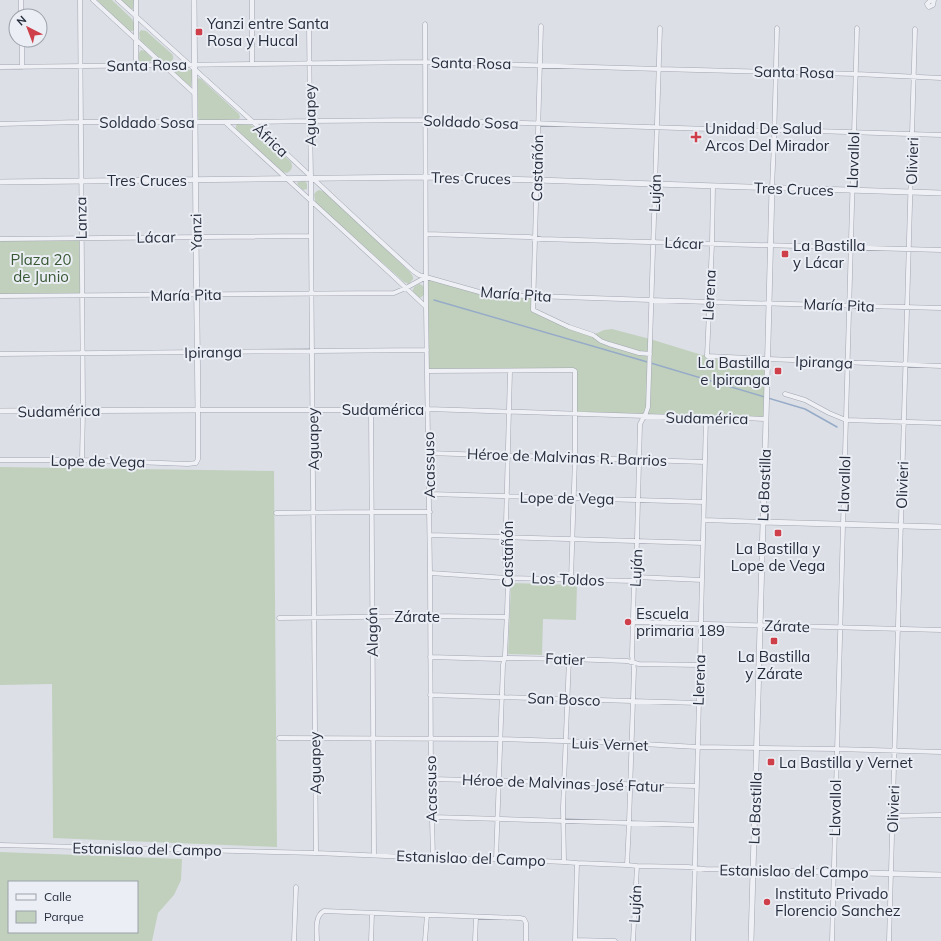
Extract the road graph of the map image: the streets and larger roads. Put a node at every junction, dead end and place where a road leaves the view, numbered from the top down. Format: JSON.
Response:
{"nodes":[{"id":1,"x":80,"y":0,"type":"edge"},
{"id":2,"x":93,"y":0,"type":"edge"},
{"id":3,"x":118,"y":0,"type":"edge"},
{"id":4,"x":136,"y":0,"type":"edge"},
{"id":5,"x":194,"y":0,"type":"edge"},
{"id":6,"x":252,"y":0,"type":"edge"},
{"id":7,"x":931,"y":0,"type":"edge"},
{"id":8,"x":934,"y":0,"type":"edge"},
{"id":9,"x":137,"y":17,"type":"junction"},
{"id":10,"x":425,"y":24,"type":"dead end"},
{"id":11,"x":309,"y":25,"type":"dead end"},
{"id":12,"x":541,"y":26,"type":"dead end"},
{"id":13,"x":660,"y":28,"type":"dead end"},
{"id":14,"x":778,"y":28,"type":"dead end"},
{"id":15,"x":857,"y":28,"type":"dead end"},
{"id":16,"x":915,"y":29,"type":"dead end"},
{"id":17,"x":136,"y":40,"type":"junction"},
{"id":18,"x":22,"y":48,"type":"edge"},
{"id":19,"x":424,"y":62,"type":"junction"},
{"id":20,"x":188,"y":64,"type":"junction"},
{"id":21,"x":252,"y":64,"type":"junction"},
{"id":22,"x":310,"y":64,"type":"junction"},
{"id":23,"x":80,"y":65,"type":"junction"},
{"id":24,"x":136,"y":65,"type":"junction"},
{"id":25,"x":164,"y":65,"type":"junction"},
{"id":26,"x":539,"y":65,"type":"junction"},
{"id":27,"x":0,"y":67,"type":"edge"},
{"id":28,"x":22,"y":67,"type":"junction"},
{"id":29,"x":195,"y":67,"type":"junction"},
{"id":30,"x":659,"y":69,"type":"junction"},
{"id":31,"x":776,"y":72,"type":"junction"},
{"id":32,"x":856,"y":74,"type":"junction"},
{"id":33,"x":914,"y":77,"type":"junction"},
{"id":34,"x":941,"y":78,"type":"edge"},
{"id":35,"x":195,"y":94,"type":"junction"},
{"id":36,"x":426,"y":120,"type":"junction"},
{"id":37,"x":310,"y":121,"type":"junction"},
{"id":38,"x":80,"y":122,"type":"junction"},
{"id":39,"x":195,"y":122,"type":"junction"},
{"id":40,"x":226,"y":122,"type":"junction"},
{"id":41,"x":252,"y":122,"type":"junction"},
{"id":42,"x":0,"y":124,"type":"edge"},
{"id":43,"x":538,"y":124,"type":"junction"},
{"id":44,"x":656,"y":128,"type":"junction"},
{"id":45,"x":774,"y":131,"type":"junction"},
{"id":46,"x":854,"y":132,"type":"junction"},
{"id":47,"x":913,"y":135,"type":"junction"},
{"id":48,"x":941,"y":135,"type":"edge"},
{"id":49,"x":425,"y":177,"type":"junction"},
{"id":50,"x":286,"y":178,"type":"junction"},
{"id":51,"x":312,"y":178,"type":"junction"},
{"id":52,"x":195,"y":180,"type":"junction"},
{"id":53,"x":537,"y":180,"type":"junction"},
{"id":54,"x":80,"y":181,"type":"junction"},
{"id":55,"x":0,"y":182,"type":"edge"},
{"id":56,"x":655,"y":184,"type":"junction"},
{"id":57,"x":713,"y":186,"type":"junction"},
{"id":58,"x":772,"y":188,"type":"junction"},
{"id":59,"x":852,"y":190,"type":"junction"},
{"id":60,"x":911,"y":192,"type":"junction"},
{"id":61,"x":941,"y":193,"type":"edge"},
{"id":62,"x":312,"y":202,"type":"junction"},
{"id":63,"x":426,"y":234,"type":"junction"},
{"id":64,"x":311,"y":236,"type":"junction"},
{"id":65,"x":196,"y":237,"type":"junction"},
{"id":66,"x":82,"y":238,"type":"junction"},
{"id":67,"x":535,"y":238,"type":"junction"},
{"id":68,"x":0,"y":239,"type":"edge"},
{"id":69,"x":653,"y":242,"type":"junction"},
{"id":70,"x":712,"y":244,"type":"junction"},
{"id":71,"x":770,"y":244,"type":"junction"},
{"id":72,"x":851,"y":248,"type":"junction"},
{"id":73,"x":908,"y":249,"type":"junction"},
{"id":74,"x":941,"y":250,"type":"edge"},
{"id":75,"x":426,"y":277,"type":"junction"},
{"id":76,"x":406,"y":288,"type":"junction"},
{"id":77,"x":312,"y":294,"type":"junction"},
{"id":78,"x":196,"y":295,"type":"junction"},
{"id":79,"x":0,"y":296,"type":"edge"},
{"id":80,"x":82,"y":296,"type":"junction"},
{"id":81,"x":534,"y":296,"type":"junction"},
{"id":82,"x":652,"y":299,"type":"junction"},
{"id":83,"x":709,"y":302,"type":"junction"},
{"id":84,"x":769,"y":303,"type":"junction"},
{"id":85,"x":849,"y":305,"type":"junction"},
{"id":86,"x":426,"y":307,"type":"junction"},
{"id":87,"x":907,"y":307,"type":"junction"},
{"id":88,"x":941,"y":308,"type":"edge"},
{"id":89,"x":312,"y":350,"type":"junction"},
{"id":90,"x":427,"y":350,"type":"junction"},
{"id":91,"x":197,"y":352,"type":"junction"},
{"id":92,"x":82,"y":353,"type":"junction"},
{"id":93,"x":0,"y":354,"type":"edge"},
{"id":94,"x":650,"y":356,"type":"junction"},
{"id":95,"x":707,"y":356,"type":"joint"},
{"id":96,"x":768,"y":359,"type":"junction"},
{"id":97,"x":847,"y":362,"type":"junction"},
{"id":98,"x":905,"y":364,"type":"junction"},
{"id":99,"x":941,"y":366,"type":"edge"},
{"id":100,"x":510,"y":370,"type":"junction"},
{"id":101,"x":427,"y":371,"type":"junction"},
{"id":102,"x":785,"y":394,"type":"dead end"},
{"id":103,"x":428,"y":409,"type":"junction"},
{"id":104,"x":83,"y":410,"type":"junction"},
{"id":105,"x":198,"y":410,"type":"junction"},
{"id":106,"x":313,"y":410,"type":"junction"},
{"id":107,"x":371,"y":410,"type":"junction"},
{"id":108,"x":509,"y":411,"type":"junction"},
{"id":109,"x":0,"y":412,"type":"edge"},
{"id":110,"x":575,"y":413,"type":"junction"},
{"id":111,"x":644,"y":416,"type":"junction"},
{"id":112,"x":706,"y":418,"type":"junction"},
{"id":113,"x":766,"y":419,"type":"junction"},
{"id":114,"x":846,"y":420,"type":"junction"},
{"id":115,"x":904,"y":422,"type":"junction"},
{"id":116,"x":941,"y":423,"type":"edge"},
{"id":117,"x":428,"y":453,"type":"junction"},
{"id":118,"x":509,"y":456,"type":"junction"},
{"id":119,"x":575,"y":458,"type":"junction"},
{"id":120,"x":639,"y":459,"type":"junction"},
{"id":121,"x":0,"y":460,"type":"edge"},
{"id":122,"x":82,"y":460,"type":"junction"},
{"id":123,"x":705,"y":462,"type":"junction"},
{"id":124,"x":196,"y":463,"type":"joint"},
{"id":125,"x":429,"y":494,"type":"junction"},
{"id":126,"x":507,"y":496,"type":"junction"},
{"id":127,"x":574,"y":498,"type":"junction"},
{"id":128,"x":638,"y":500,"type":"junction"},
{"id":129,"x":704,"y":502,"type":"junction"},
{"id":130,"x":371,"y":512,"type":"junction"},
{"id":131,"x":430,"y":512,"type":"junction"},
{"id":132,"x":276,"y":513,"type":"dead end"},
{"id":133,"x":314,"y":514,"type":"junction"},
{"id":134,"x":704,"y":520,"type":"junction"},
{"id":135,"x":763,"y":522,"type":"junction"},
{"id":136,"x":843,"y":525,"type":"junction"},
{"id":137,"x":901,"y":526,"type":"junction"},
{"id":138,"x":941,"y":527,"type":"edge"},
{"id":139,"x":430,"y":535,"type":"junction"},
{"id":140,"x":507,"y":537,"type":"junction"},
{"id":141,"x":572,"y":539,"type":"junction"},
{"id":142,"x":637,"y":541,"type":"junction"},
{"id":143,"x":703,"y":543,"type":"junction"},
{"id":144,"x":430,"y":573,"type":"junction"},
{"id":145,"x":507,"y":578,"type":"junction"},
{"id":146,"x":571,"y":579,"type":"junction"},
{"id":147,"x":635,"y":579,"type":"junction"},
{"id":148,"x":702,"y":580,"type":"junction"},
{"id":149,"x":372,"y":616,"type":"junction"},
{"id":150,"x":430,"y":616,"type":"junction"},
{"id":151,"x":314,"y":617,"type":"junction"},
{"id":152,"x":507,"y":617,"type":"junction"},
{"id":153,"x":279,"y":618,"type":"dead end"},
{"id":154,"x":633,"y":622,"type":"junction"},
{"id":155,"x":701,"y":624,"type":"junction"},
{"id":156,"x":760,"y":625,"type":"junction"},
{"id":157,"x":840,"y":628,"type":"junction"},
{"id":158,"x":898,"y":629,"type":"junction"},
{"id":159,"x":941,"y":630,"type":"edge"},
{"id":160,"x":430,"y":657,"type":"junction"},
{"id":161,"x":504,"y":659,"type":"junction"},
{"id":162,"x":569,"y":659,"type":"junction"},
{"id":163,"x":633,"y":662,"type":"junction"},
{"id":164,"x":700,"y":665,"type":"junction"},
{"id":165,"x":430,"y":695,"type":"junction"},
{"id":166,"x":502,"y":697,"type":"junction"},
{"id":167,"x":567,"y":700,"type":"junction"},
{"id":168,"x":633,"y":702,"type":"junction"},
{"id":169,"x":698,"y":703,"type":"junction"},
{"id":170,"x":279,"y":738,"type":"dead end"},
{"id":171,"x":315,"y":738,"type":"junction"},
{"id":172,"x":431,"y":738,"type":"junction"},
{"id":173,"x":374,"y":739,"type":"junction"},
{"id":174,"x":500,"y":739,"type":"junction"},
{"id":175,"x":566,"y":742,"type":"junction"},
{"id":176,"x":631,"y":744,"type":"junction"},
{"id":177,"x":698,"y":747,"type":"junction"},
{"id":178,"x":756,"y":748,"type":"junction"},
{"id":179,"x":836,"y":749,"type":"junction"},
{"id":180,"x":895,"y":751,"type":"junction"},
{"id":181,"x":941,"y":752,"type":"edge"},
{"id":182,"x":430,"y":779,"type":"junction"},
{"id":183,"x":499,"y":781,"type":"junction"},
{"id":184,"x":565,"y":782,"type":"junction"},
{"id":185,"x":630,"y":784,"type":"junction"},
{"id":186,"x":696,"y":786,"type":"junction"},
{"id":187,"x":941,"y":815,"type":"edge"},
{"id":188,"x":892,"y":816,"type":"junction"},
{"id":189,"x":432,"y":817,"type":"junction"},
{"id":190,"x":498,"y":819,"type":"junction"},
{"id":191,"x":563,"y":821,"type":"junction"},
{"id":192,"x":629,"y":823,"type":"junction"},
{"id":193,"x":695,"y":825,"type":"junction"},
{"id":194,"x":0,"y":845,"type":"edge"},
{"id":195,"x":316,"y":852,"type":"junction"},
{"id":196,"x":374,"y":855,"type":"junction"},
{"id":197,"x":433,"y":858,"type":"junction"},
{"id":198,"x":496,"y":859,"type":"junction"},
{"id":199,"x":564,"y":862,"type":"junction"},
{"id":200,"x":576,"y":864,"type":"junction"},
{"id":201,"x":627,"y":865,"type":"junction"},
{"id":202,"x":636,"y":866,"type":"junction"},
{"id":203,"x":695,"y":868,"type":"junction"},
{"id":204,"x":753,"y":870,"type":"junction"},
{"id":205,"x":834,"y":872,"type":"junction"},
{"id":206,"x":891,"y":873,"type":"junction"},
{"id":207,"x":941,"y":874,"type":"edge"},
{"id":208,"x":296,"y":887,"type":"dead end"},
{"id":209,"x":372,"y":913,"type":"junction"},
{"id":210,"x":427,"y":915,"type":"junction"},
{"id":211,"x":476,"y":917,"type":"junction"},
{"id":212,"x":575,"y":940,"type":"edge"},
{"id":213,"x":294,"y":941,"type":"edge"},
{"id":214,"x":317,"y":941,"type":"edge"},
{"id":215,"x":371,"y":941,"type":"edge"},
{"id":216,"x":425,"y":941,"type":"edge"},
{"id":217,"x":475,"y":941,"type":"edge"},
{"id":218,"x":526,"y":941,"type":"edge"},
{"id":219,"x":615,"y":941,"type":"edge"},
{"id":220,"x":633,"y":941,"type":"edge"},
{"id":221,"x":693,"y":941,"type":"edge"},
{"id":222,"x":751,"y":941,"type":"edge"},
{"id":223,"x":832,"y":941,"type":"edge"},
{"id":224,"x":889,"y":941,"type":"edge"}],
"edges":[{"from":1,"to":23,"type":"street","name":"Lanza"},
{"from":2,"to":17,"type":"street"},
{"from":3,"to":9,"type":"street"},
{"from":4,"to":9,"type":"street"},
{"from":5,"to":29,"type":"street","name":"Yanzi"},
{"from":6,"to":21,"type":"street"},
{"from":7,"to":8,"type":"street"},
{"from":9,"to":17,"type":"street"},
{"from":9,"to":20,"type":"street"},
{"from":10,"to":19,"type":"street","name":"Acassuso"},
{"from":11,"to":22,"type":"street","name":"Aguapey"},
{"from":12,"to":26,"type":"street","name":"Castañón"},
{"from":13,"to":30,"type":"street","name":"Luján"},
{"from":14,"to":31,"type":"street","name":"La Bastilla"},
{"from":15,"to":32,"type":"street","name":"Llavallol"},
{"from":16,"to":33,"type":"street","name":"Olivieri"},
{"from":17,"to":24,"type":"street"},
{"from":17,"to":25,"type":"street"},
{"from":18,"to":28,"type":"street"},
{"from":19,"to":22,"type":"street","name":"Santa Rosa"},
{"from":19,"to":26,"type":"street","name":"Santa Rosa"},
{"from":19,"to":36,"type":"street","name":"Acassuso"},
{"from":20,"to":25,"type":"street","name":"Santa Rosa"},
{"from":20,"to":29,"type":"street","name":"Santa Rosa"},
{"from":21,"to":22,"type":"street","name":"Santa Rosa"},
{"from":21,"to":29,"type":"street","name":"Santa Rosa"},
{"from":22,"to":37,"type":"street","name":"Aguapey"},
{"from":23,"to":24,"type":"street","name":"Santa Rosa"},
{"from":23,"to":28,"type":"street","name":"Santa Rosa"},
{"from":23,"to":38,"type":"street","name":"Lanza"},
{"from":24,"to":25,"type":"street","name":"Santa Rosa"},
{"from":25,"to":35,"type":"street"},
{"from":26,"to":30,"type":"street","name":"Santa Rosa"},
{"from":26,"to":43,"type":"street","name":"Castañón"},
{"from":27,"to":28,"type":"street","name":"Santa Rosa"},
{"from":29,"to":35,"type":"street","name":"Yanzi"},
{"from":29,"to":41,"type":"street","name":"África"},
{"from":30,"to":31,"type":"street","name":"Santa Rosa"},
{"from":30,"to":44,"type":"street","name":"Luján"},
{"from":31,"to":32,"type":"street","name":"Santa Rosa"},
{"from":31,"to":45,"type":"street","name":"La Bastilla"},
{"from":32,"to":33,"type":"street","name":"Santa Rosa"},
{"from":32,"to":46,"type":"street","name":"Llavallol"},
{"from":33,"to":34,"type":"street","name":"Santa Rosa"},
{"from":33,"to":47,"type":"street","name":"Olivieri"},
{"from":35,"to":39,"type":"street","name":"Yanzi"},
{"from":36,"to":37,"type":"street","name":"Soldado Sosa"},
{"from":36,"to":43,"type":"street","name":"Soldado Sosa"},
{"from":36,"to":49,"type":"street","name":"Acassuso"},
{"from":37,"to":41,"type":"street","name":"Soldado Sosa"},
{"from":37,"to":51,"type":"street","name":"Aguapey"},
{"from":38,"to":39,"type":"street","name":"Soldado Sosa"},
{"from":38,"to":42,"type":"street","name":"Soldado Sosa"},
{"from":38,"to":54,"type":"street","name":"Lanza"},
{"from":39,"to":40,"type":"street","name":"Soldado Sosa"},
{"from":39,"to":52,"type":"street","name":"Yanzi"},
{"from":40,"to":41,"type":"street","name":"Soldado Sosa"},
{"from":40,"to":50,"type":"street","name":"África"},
{"from":41,"to":51,"type":"street","name":"África"},
{"from":43,"to":44,"type":"street","name":"Soldado Sosa"},
{"from":43,"to":53,"type":"street","name":"Castañón"},
{"from":44,"to":45,"type":"street","name":"Soldado Sosa"},
{"from":44,"to":56,"type":"street","name":"Luján"},
{"from":45,"to":46,"type":"street","name":"Soldado Sosa"},
{"from":45,"to":58,"type":"street","name":"La Bastilla"},
{"from":46,"to":47,"type":"street","name":"Soldado Sosa"},
{"from":46,"to":59,"type":"street","name":"Llavallol"},
{"from":47,"to":48,"type":"street","name":"Soldado Sosa"},
{"from":47,"to":60,"type":"street","name":"Olivieri"},
{"from":49,"to":51,"type":"street","name":"Tres Cruces"},
{"from":49,"to":53,"type":"street","name":"Tres Cruces"},
{"from":49,"to":63,"type":"street","name":"Acassuso"},
{"from":50,"to":51,"type":"street","name":"Tres Cruces"},
{"from":50,"to":52,"type":"street","name":"Tres Cruces"},
{"from":50,"to":62,"type":"street","name":"África"},
{"from":51,"to":62,"type":"street","name":"Aguapey"},
{"from":51,"to":75,"type":"street","name":"África"},
{"from":52,"to":54,"type":"street","name":"Tres Cruces"},
{"from":52,"to":65,"type":"street","name":"Yanzi"},
{"from":53,"to":56,"type":"street","name":"Tres Cruces"},
{"from":53,"to":67,"type":"street","name":"Castañón"},
{"from":54,"to":55,"type":"street","name":"Tres Cruces"},
{"from":54,"to":66,"type":"street","name":"Lanza"},
{"from":56,"to":57,"type":"street","name":"Tres Cruces"},
{"from":56,"to":69,"type":"street","name":"Luján"},
{"from":57,"to":58,"type":"street","name":"Tres Cruces"},
{"from":57,"to":70,"type":"street","name":"Llerena"},
{"from":58,"to":59,"type":"street","name":"Tres Cruces"},
{"from":58,"to":71,"type":"street","name":"La Bastilla"},
{"from":59,"to":60,"type":"street","name":"Tres Cruces"},
{"from":59,"to":72,"type":"street","name":"Llavallol"},
{"from":60,"to":61,"type":"street","name":"Tres Cruces"},
{"from":60,"to":73,"type":"street","name":"Olivieri"},
{"from":62,"to":64,"type":"street","name":"Aguapey"},
{"from":62,"to":76,"type":"street","name":"África"},
{"from":63,"to":67,"type":"street","name":"Lácar"},
{"from":63,"to":75,"type":"street","name":"Acassuso"},
{"from":64,"to":65,"type":"street","name":"Lácar"},
{"from":64,"to":77,"type":"street","name":"Aguapey"},
{"from":65,"to":66,"type":"street","name":"Lácar"},
{"from":65,"to":78,"type":"street","name":"Yanzi"},
{"from":66,"to":68,"type":"street","name":"Lácar"},
{"from":66,"to":80,"type":"street","name":"Lanza"},
{"from":67,"to":69,"type":"street","name":"Lácar"},
{"from":67,"to":81,"type":"street","name":"Castañón"},
{"from":69,"to":70,"type":"street","name":"Lácar"},
{"from":69,"to":82,"type":"street","name":"Luján"},
{"from":70,"to":71,"type":"street","name":"Lácar"},
{"from":70,"to":83,"type":"street","name":"Llerena"},
{"from":71,"to":72,"type":"street","name":"Lácar"},
{"from":71,"to":84,"type":"street","name":"La Bastilla"},
{"from":72,"to":73,"type":"street","name":"Lácar"},
{"from":72,"to":85,"type":"street","name":"Llavallol"},
{"from":73,"to":74,"type":"street","name":"Lácar"},
{"from":73,"to":87,"type":"street","name":"Olivieri"},
{"from":75,"to":76,"type":"street","name":"María Pita"},
{"from":75,"to":81,"type":"street","name":"María Pita"},
{"from":75,"to":86,"type":"street","name":"Acassuso"},
{"from":76,"to":77,"type":"street","name":"María Pita"},
{"from":76,"to":86,"type":"street","name":"África"},
{"from":77,"to":78,"type":"street","name":"María Pita"},
{"from":77,"to":89,"type":"street","name":"Aguapey"},
{"from":78,"to":80,"type":"street","name":"María Pita"},
{"from":78,"to":91,"type":"street","name":"Yanzi"},
{"from":79,"to":80,"type":"street","name":"María Pita"},
{"from":80,"to":92,"type":"street","name":"Lanza"},
{"from":81,"to":82,"type":"street","name":"María Pita"},
{"from":81,"to":94,"type":"street","name":"Castañón"},
{"from":82,"to":83,"type":"street","name":"María Pita"},
{"from":82,"to":94,"type":"street","name":"Luján"},
{"from":83,"to":84,"type":"street","name":"María Pita"},
{"from":83,"to":95,"type":"street","name":"Llerena"},
{"from":84,"to":85,"type":"street","name":"María Pita"},
{"from":84,"to":96,"type":"street","name":"La Bastilla"},
{"from":85,"to":87,"type":"street","name":"María Pita"},
{"from":85,"to":97,"type":"street","name":"Llavallol"},
{"from":86,"to":90,"type":"street","name":"Acassuso"},
{"from":87,"to":88,"type":"street","name":"María Pita"},
{"from":87,"to":98,"type":"street","name":"Olivieri"},
{"from":89,"to":90,"type":"street","name":"Ipiranga"},
{"from":89,"to":91,"type":"street","name":"Ipiranga"},
{"from":89,"to":106,"type":"street","name":"Aguapey"},
{"from":90,"to":101,"type":"street","name":"Acassuso"},
{"from":91,"to":92,"type":"street","name":"Ipiranga"},
{"from":91,"to":105,"type":"street","name":"Yanzi"},
{"from":92,"to":93,"type":"street","name":"Ipiranga"},
{"from":92,"to":104,"type":"street","name":"Lanza"},
{"from":94,"to":111,"type":"street","name":"Luján"},
{"from":95,"to":96,"type":"street","name":"Ipiranga"},
{"from":96,"to":97,"type":"street","name":"Ipiranga"},
{"from":96,"to":113,"type":"street","name":"La Bastilla"},
{"from":97,"to":98,"type":"street","name":"Ipiranga"},
{"from":97,"to":114,"type":"street","name":"Llavallol"},
{"from":98,"to":99,"type":"street","name":"Ipiranga"},
{"from":98,"to":115,"type":"street","name":"Olivieri"},
{"from":100,"to":101,"type":"street"},
{"from":100,"to":108,"type":"street","name":"Castañón"},
{"from":100,"to":110,"type":"street"},
{"from":101,"to":103,"type":"street","name":"Acassuso"},
{"from":102,"to":114,"type":"street"},
{"from":103,"to":107,"type":"street","name":"Sudamérica"},
{"from":103,"to":108,"type":"street","name":"Sudamérica"},
{"from":103,"to":117,"type":"street","name":"Acassuso"},
{"from":104,"to":105,"type":"street","name":"Sudamérica"},
{"from":104,"to":109,"type":"street","name":"Sudamérica"},
{"from":104,"to":122,"type":"street","name":"Lanza"},
{"from":105,"to":106,"type":"street","name":"Sudamérica"},
{"from":105,"to":124,"type":"street","name":"Yanzi"},
{"from":106,"to":107,"type":"street","name":"Sudamérica"},
{"from":106,"to":133,"type":"street","name":"Aguapey"},
{"from":107,"to":130,"type":"street","name":"Alagón"},
{"from":108,"to":110,"type":"street","name":"Sudamérica"},
{"from":108,"to":118,"type":"street","name":"Castañón"},
{"from":110,"to":111,"type":"street","name":"Sudamérica"},
{"from":110,"to":119,"type":"street"},
{"from":111,"to":112,"type":"street","name":"Sudamérica"},
{"from":111,"to":120,"type":"street","name":"Luján"},
{"from":112,"to":113,"type":"street","name":"Sudamérica"},
{"from":112,"to":123,"type":"street","name":"Llerena"},
{"from":113,"to":135,"type":"street","name":"La Bastilla"},
{"from":114,"to":115,"type":"street"},
{"from":114,"to":136,"type":"street","name":"Llavallol"},
{"from":115,"to":116,"type":"street"},
{"from":115,"to":137,"type":"street","name":"Olivieri"},
{"from":117,"to":118,"type":"street","name":"Héroe de Malvinas R. Barrios"},
{"from":117,"to":125,"type":"street","name":"Acassuso"},
{"from":118,"to":119,"type":"street","name":"Héroe de Malvinas R. Barrios"},
{"from":118,"to":126,"type":"street","name":"Castañón"},
{"from":119,"to":120,"type":"street","name":"Héroe de Malvinas R. Barrios"},
{"from":119,"to":127,"type":"street"},
{"from":120,"to":123,"type":"street","name":"Héroe de Malvinas R. Barrios"},
{"from":120,"to":128,"type":"street","name":"Luján"},
{"from":121,"to":122,"type":"street","name":"Lope de Vega"},
{"from":122,"to":124,"type":"street","name":"Lope de Vega"},
{"from":123,"to":129,"type":"street","name":"Llerena"},
{"from":125,"to":126,"type":"street","name":"Lope de Vega"},
{"from":125,"to":131,"type":"street","name":"Acassuso"},
{"from":126,"to":127,"type":"street","name":"Lope de Vega"},
{"from":126,"to":140,"type":"street","name":"Castañón"},
{"from":127,"to":128,"type":"street","name":"Lope de Vega"},
{"from":127,"to":141,"type":"street"},
{"from":128,"to":129,"type":"street","name":"Lope de Vega"},
{"from":128,"to":142,"type":"street","name":"Luján"},
{"from":129,"to":134,"type":"street","name":"Llerena"},
{"from":130,"to":131,"type":"street"},
{"from":130,"to":133,"type":"street"},
{"from":130,"to":149,"type":"street","name":"Alagón"},
{"from":131,"to":139,"type":"street","name":"Acassuso"},
{"from":132,"to":133,"type":"street"},
{"from":133,"to":151,"type":"street","name":"Aguapey"},
{"from":134,"to":135,"type":"street"},
{"from":134,"to":143,"type":"street","name":"Llerena"},
{"from":135,"to":136,"type":"street"},
{"from":135,"to":156,"type":"street","name":"La Bastilla"},
{"from":136,"to":137,"type":"street"},
{"from":136,"to":157,"type":"street","name":"Llavallol"},
{"from":137,"to":138,"type":"street"},
{"from":137,"to":158,"type":"street","name":"Olivieri"},
{"from":139,"to":140,"type":"street"},
{"from":139,"to":144,"type":"street","name":"Acassuso"},
{"from":140,"to":141,"type":"street"},
{"from":140,"to":145,"type":"street","name":"Castañón"},
{"from":141,"to":142,"type":"street"},
{"from":141,"to":146,"type":"street"},
{"from":142,"to":143,"type":"street"},
{"from":142,"to":147,"type":"street","name":"Luján"},
{"from":143,"to":148,"type":"street","name":"Llerena"},
{"from":144,"to":145,"type":"street","name":"Los Toldos"},
{"from":144,"to":150,"type":"street","name":"Acassuso"},
{"from":145,"to":146,"type":"street","name":"Los Toldos"},
{"from":145,"to":152,"type":"street","name":"Castañón"},
{"from":146,"to":147,"type":"street","name":"Los Toldos"},
{"from":147,"to":148,"type":"street","name":"Los Toldos"},
{"from":147,"to":154,"type":"street","name":"Luján"},
{"from":148,"to":155,"type":"street","name":"Llerena"},
{"from":149,"to":150,"type":"street","name":"Zárate"},
{"from":149,"to":151,"type":"street","name":"Zárate"},
{"from":149,"to":173,"type":"street","name":"Alagón"},
{"from":150,"to":152,"type":"street","name":"Zárate"},
{"from":150,"to":160,"type":"street","name":"Acassuso"},
{"from":151,"to":153,"type":"street","name":"Zárate"},
{"from":151,"to":171,"type":"street","name":"Aguapey"},
{"from":152,"to":161,"type":"street","name":"Castañón"},
{"from":154,"to":155,"type":"street","name":"Zárate"},
{"from":154,"to":163,"type":"street","name":"Luján"},
{"from":155,"to":156,"type":"street","name":"Zárate"},
{"from":155,"to":164,"type":"street","name":"Llerena"},
{"from":156,"to":157,"type":"street","name":"Zárate"},
{"from":156,"to":178,"type":"street","name":"La Bastilla"},
{"from":157,"to":158,"type":"street","name":"Zárate"},
{"from":157,"to":179,"type":"street","name":"Llavallol"},
{"from":158,"to":159,"type":"street","name":"Zárate"},
{"from":158,"to":180,"type":"street","name":"Olivieri"},
{"from":160,"to":161,"type":"street","name":"Fatier"},
{"from":160,"to":165,"type":"street","name":"Acassuso"},
{"from":161,"to":162,"type":"street","name":"Fatier"},
{"from":161,"to":166,"type":"street","name":"Castañón"},
{"from":162,"to":163,"type":"street","name":"Fatier"},
{"from":162,"to":167,"type":"street"},
{"from":163,"to":164,"type":"street","name":"Fatier"},
{"from":163,"to":168,"type":"street","name":"Luján"},
{"from":164,"to":169,"type":"street","name":"Llerena"},
{"from":165,"to":166,"type":"street","name":"San Bosco"},
{"from":165,"to":172,"type":"street","name":"Acassuso"},
{"from":166,"to":167,"type":"street","name":"San Bosco"},
{"from":166,"to":174,"type":"street","name":"Castañón"},
{"from":167,"to":168,"type":"street","name":"San Bosco"},
{"from":167,"to":175,"type":"street"},
{"from":168,"to":169,"type":"street","name":"San Bosco"},
{"from":168,"to":176,"type":"street","name":"Luján"},
{"from":169,"to":177,"type":"street","name":"Llerena"},
{"from":170,"to":171,"type":"street","name":"Luis Vernet"},
{"from":171,"to":173,"type":"street","name":"Luis Vernet"},
{"from":171,"to":195,"type":"street","name":"Aguapey"},
{"from":172,"to":173,"type":"street","name":"Luis Vernet"},
{"from":172,"to":174,"type":"street","name":"Luis Vernet"},
{"from":172,"to":182,"type":"street","name":"Acassuso"},
{"from":173,"to":196,"type":"street","name":"Alagón"},
{"from":174,"to":175,"type":"street","name":"Luis Vernet"},
{"from":174,"to":183,"type":"street","name":"Castañón"},
{"from":175,"to":176,"type":"street","name":"Luis Vernet"},
{"from":175,"to":184,"type":"street"},
{"from":176,"to":177,"type":"street","name":"Luis Vernet"},
{"from":176,"to":185,"type":"street","name":"Luján"},
{"from":177,"to":178,"type":"street","name":"Luis Vernet"},
{"from":177,"to":186,"type":"street","name":"Llerena"},
{"from":178,"to":179,"type":"street","name":"Luis Vernet"},
{"from":178,"to":204,"type":"street","name":"La Bastilla"},
{"from":179,"to":180,"type":"street","name":"Luis Vernet"},
{"from":179,"to":205,"type":"street","name":"Llavallol"},
{"from":180,"to":181,"type":"street","name":"Luis Vernet"},
{"from":180,"to":188,"type":"street","name":"Olivieri"},
{"from":182,"to":183,"type":"street","name":"Héroe de Malvinas José Fatur"},
{"from":182,"to":189,"type":"street","name":"Acassuso"},
{"from":183,"to":184,"type":"street","name":"Héroe de Malvinas José Fatur"},
{"from":183,"to":190,"type":"street","name":"Castañón"},
{"from":184,"to":185,"type":"street","name":"Héroe de Malvinas José Fatur"},
{"from":184,"to":191,"type":"street"},
{"from":185,"to":186,"type":"street","name":"Héroe de Malvinas José Fatur"},
{"from":185,"to":192,"type":"street","name":"Luján"},
{"from":186,"to":193,"type":"street","name":"Llerena"},
{"from":187,"to":188,"type":"street"},
{"from":188,"to":206,"type":"street","name":"Olivieri"},
{"from":189,"to":190,"type":"street"},
{"from":189,"to":197,"type":"street","name":"Acassuso"},
{"from":190,"to":191,"type":"street"},
{"from":190,"to":198,"type":"street","name":"Castañón"},
{"from":191,"to":192,"type":"street"},
{"from":191,"to":199,"type":"street"},
{"from":192,"to":193,"type":"street"},
{"from":192,"to":201,"type":"street","name":"Luján"},
{"from":193,"to":203,"type":"street","name":"Llerena"},
{"from":194,"to":195,"type":"street","name":"Estanislao del Campo"},
{"from":195,"to":196,"type":"street","name":"Estanislao del Campo"},
{"from":196,"to":197,"type":"street","name":"Estanislao del Campo"},
{"from":197,"to":198,"type":"street","name":"Estanislao del Campo"},
{"from":198,"to":199,"type":"street","name":"Estanislao del Campo"},
{"from":199,"to":200,"type":"street","name":"Estanislao del Campo"},
{"from":200,"to":201,"type":"street","name":"Estanislao del Campo"},
{"from":200,"to":212,"type":"street"},
{"from":201,"to":202,"type":"street","name":"Estanislao del Campo"},
{"from":202,"to":203,"type":"street","name":"Estanislao del Campo"},
{"from":202,"to":220,"type":"street","name":"Luján"},
{"from":203,"to":204,"type":"street","name":"Estanislao del Campo"},
{"from":203,"to":221,"type":"street","name":"Llerena"},
{"from":204,"to":205,"type":"street","name":"Estanislao del Campo"},
{"from":204,"to":222,"type":"street","name":"La Bastilla"},
{"from":205,"to":206,"type":"street","name":"Estanislao del Campo"},
{"from":205,"to":223,"type":"street","name":"Llavallol"},
{"from":206,"to":207,"type":"street","name":"Estanislao del Campo"},
{"from":206,"to":224,"type":"street","name":"Olivieri"},
{"from":208,"to":213,"type":"street"},
{"from":209,"to":210,"type":"street"},
{"from":209,"to":214,"type":"street"},
{"from":209,"to":215,"type":"street"},
{"from":210,"to":211,"type":"street"},
{"from":210,"to":216,"type":"street"},
{"from":211,"to":217,"type":"street"},
{"from":211,"to":218,"type":"street"},
{"from":212,"to":219,"type":"street"}]}
